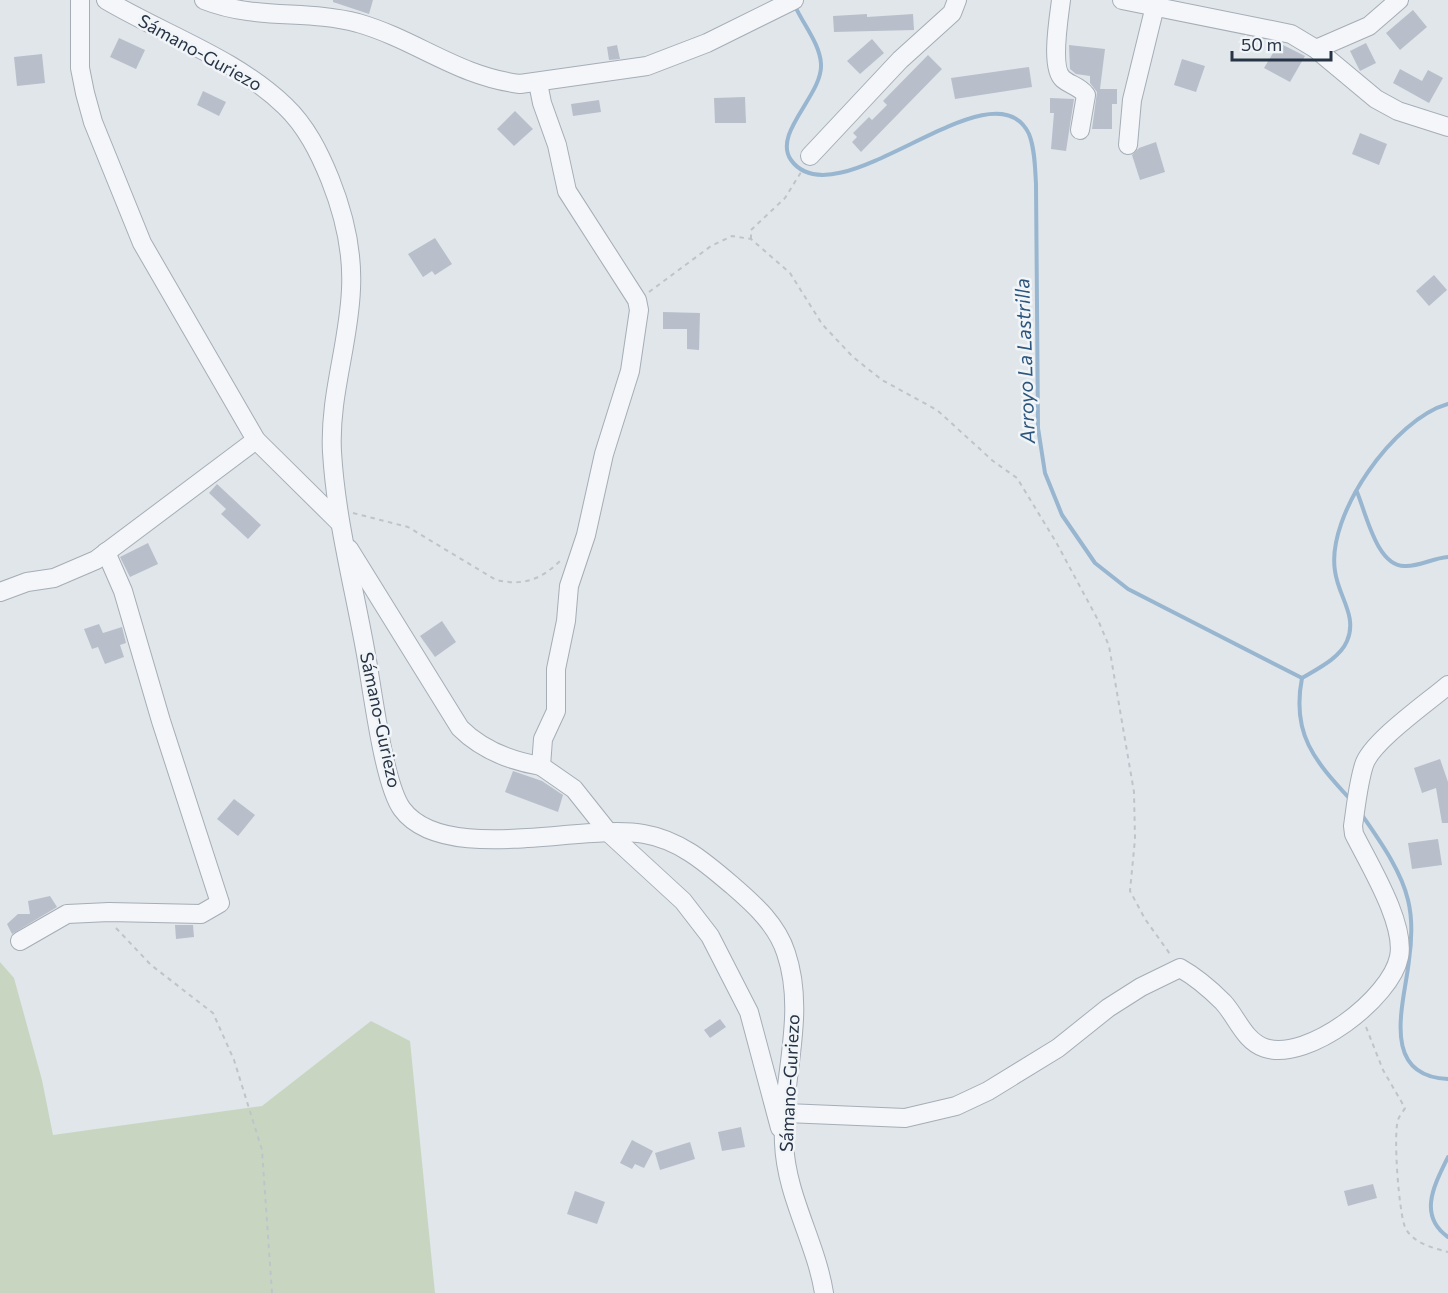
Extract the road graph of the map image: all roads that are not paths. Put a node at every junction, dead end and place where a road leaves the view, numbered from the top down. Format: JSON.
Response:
{"nodes":[{"id":1,"x":80,"y":0,"type":"edge"},
{"id":2,"x":106,"y":0,"type":"edge"},
{"id":3,"x":204,"y":0,"type":"edge"},
{"id":4,"x":794,"y":0,"type":"edge"},
{"id":5,"x":957,"y":0,"type":"edge"},
{"id":6,"x":1060,"y":0,"type":"edge"},
{"id":7,"x":1122,"y":0,"type":"edge"},
{"id":8,"x":1399,"y":0,"type":"edge"},
{"id":9,"x":1155,"y":6,"type":"junction"},
{"id":10,"x":1211,"y":8,"type":"edge"},
{"id":11,"x":1316,"y":49,"type":"junction"},
{"id":12,"x":538,"y":83,"type":"junction"},
{"id":13,"x":1448,"y":127,"type":"edge"},
{"id":14,"x":1080,"y":130,"type":"dead end"},
{"id":15,"x":1128,"y":145,"type":"dead end"},
{"id":16,"x":810,"y":156,"type":"dead end"},
{"id":17,"x":256,"y":440,"type":"junction"},
{"id":18,"x":339,"y":517,"type":"junction"},
{"id":19,"x":344,"y":542,"type":"junction"},
{"id":20,"x":106,"y":552,"type":"junction"},
{"id":21,"x":0,"y":592,"type":"edge"},
{"id":22,"x":1448,"y":685,"type":"edge"},
{"id":23,"x":541,"y":766,"type":"junction"},
{"id":24,"x":609,"y":833,"type":"junction"},
{"id":25,"x":20,"y":941,"type":"dead end"},
{"id":26,"x":786,"y":1113,"type":"junction"},
{"id":27,"x":784,"y":1145,"type":"junction"},
{"id":28,"x":824,"y":1293,"type":"edge"}],
"edges":[{"from":1,"to":17,"type":"street"},
{"from":2,"to":18,"type":"street","name":"Sámano-Guriezo"},
{"from":3,"to":12,"type":"street"},
{"from":4,"to":12,"type":"street"},
{"from":5,"to":16,"type":"street"},
{"from":6,"to":14,"type":"street"},
{"from":7,"to":9,"type":"street"},
{"from":8,"to":11,"type":"street"},
{"from":9,"to":10,"type":"street"},
{"from":9,"to":15,"type":"street"},
{"from":10,"to":11,"type":"street"},
{"from":11,"to":13,"type":"street"},
{"from":12,"to":23,"type":"street"},
{"from":17,"to":18,"type":"street"},
{"from":17,"to":20,"type":"street"},
{"from":18,"to":19,"type":"street","name":"Sámano-Guriezo"},
{"from":19,"to":23,"type":"street"},
{"from":19,"to":24,"type":"street","name":"Sámano-Guriezo"},
{"from":20,"to":21,"type":"street"},
{"from":20,"to":25,"type":"street"},
{"from":22,"to":26,"type":"street"},
{"from":23,"to":24,"type":"street"},
{"from":24,"to":26,"type":"street","name":"Sámano-Guriezo"},
{"from":24,"to":27,"type":"street"},
{"from":26,"to":27,"type":"street","name":"Sámano-Guriezo"},
{"from":27,"to":28,"type":"street","name":"Sámano-Guriezo"}]}
